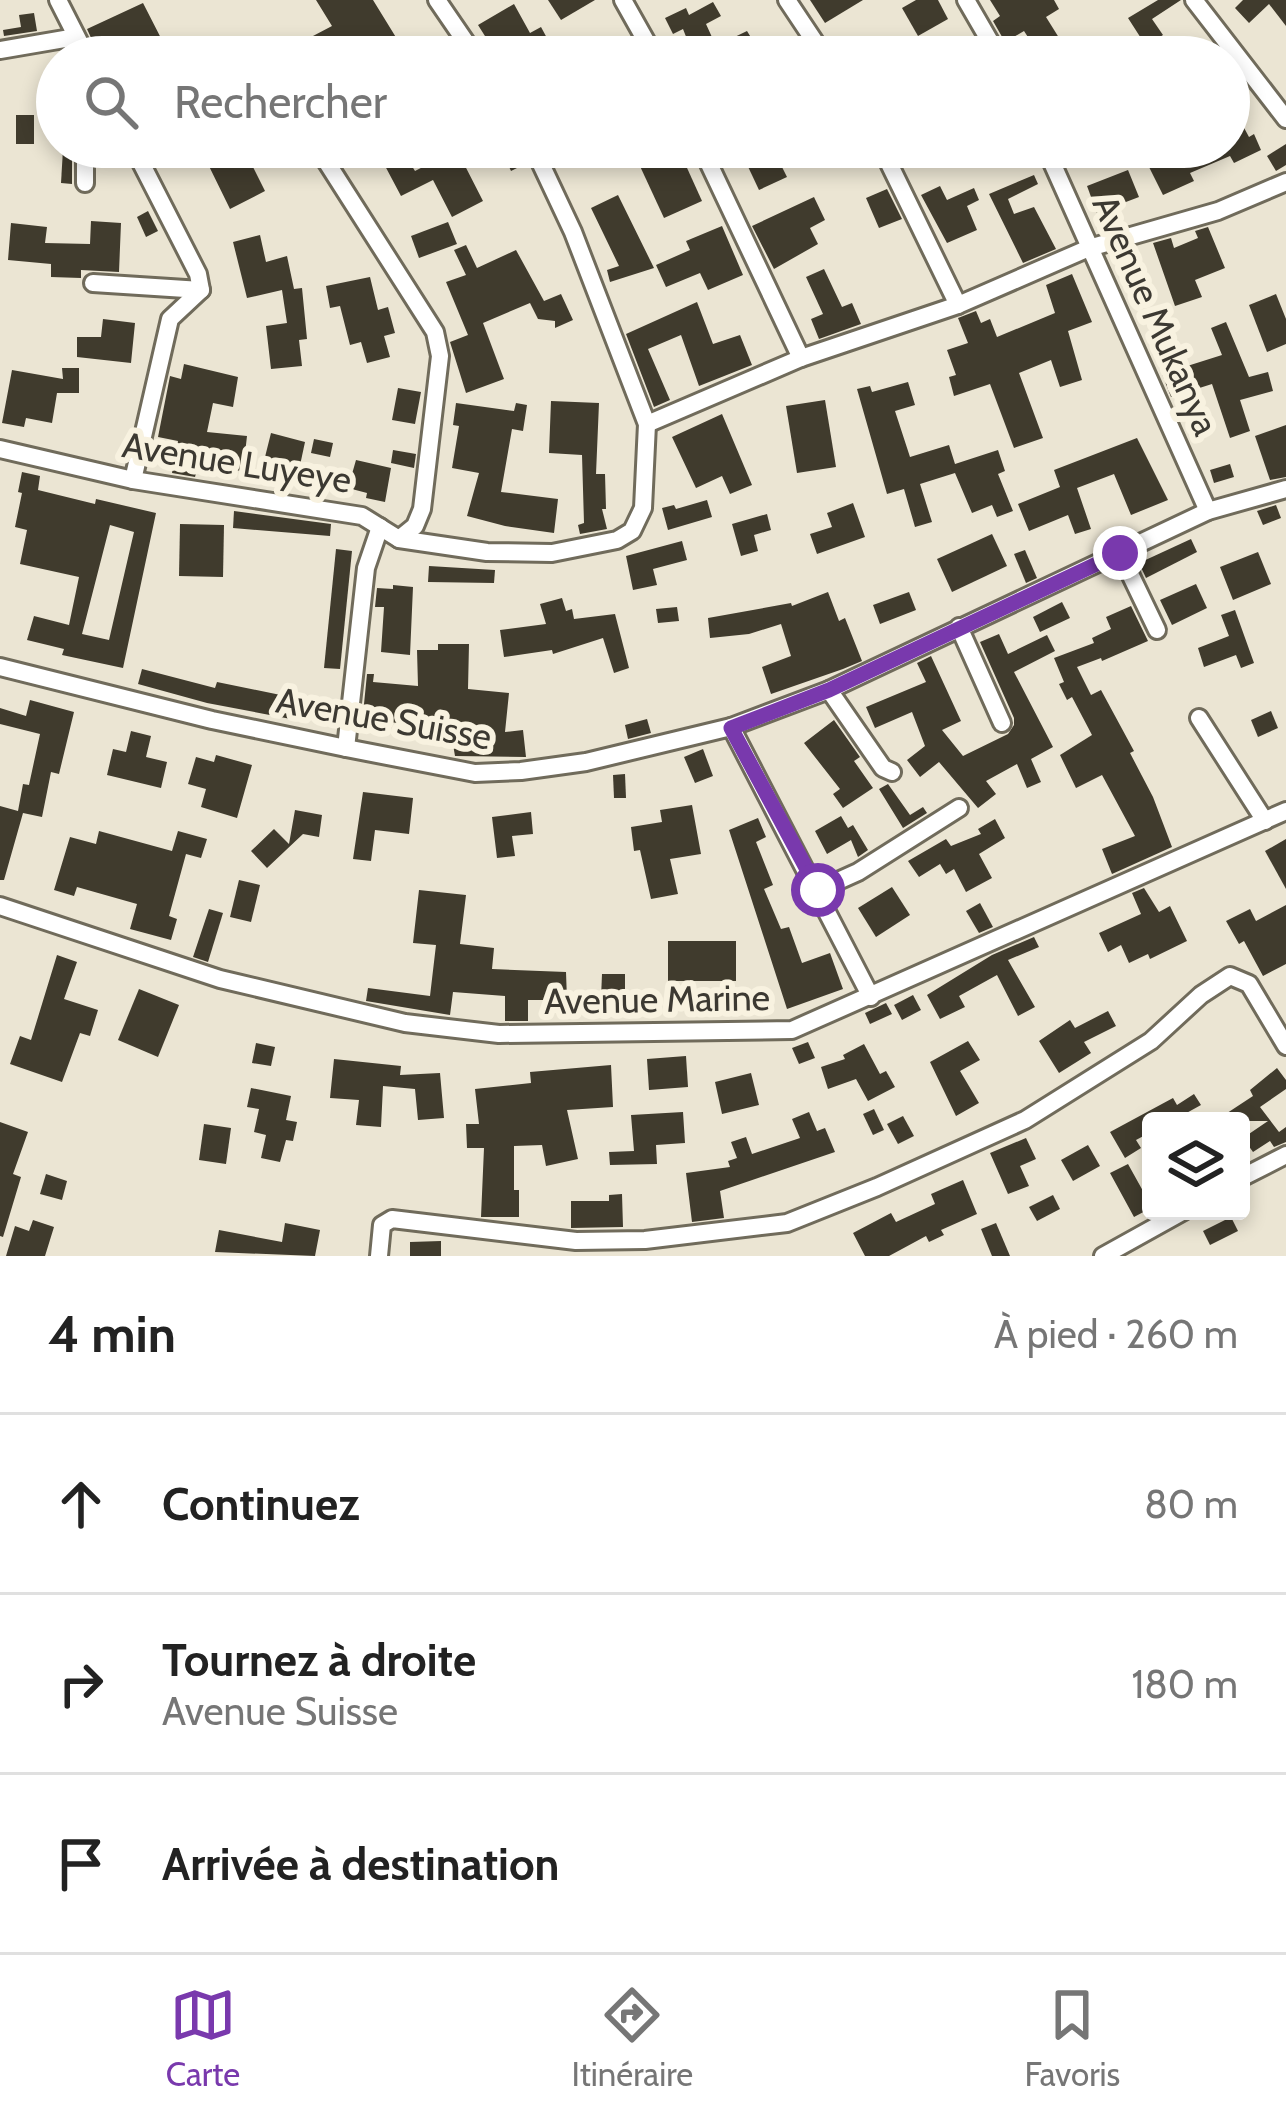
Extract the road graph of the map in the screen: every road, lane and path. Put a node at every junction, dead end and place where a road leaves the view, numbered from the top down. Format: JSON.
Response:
{"nodes":[{"id":1,"x":58,"y":0,"type":"edge"},
{"id":2,"x":437,"y":0,"type":"edge"},
{"id":3,"x":623,"y":0,"type":"edge"},
{"id":4,"x":787,"y":0,"type":"edge"},
{"id":5,"x":966,"y":0,"type":"edge"},
{"id":6,"x":1194,"y":0,"type":"edge"},
{"id":7,"x":76,"y":36,"type":"edge"},
{"id":8,"x":462,"y":36,"type":"edge"},
{"id":9,"x":643,"y":36,"type":"edge"},
{"id":10,"x":811,"y":36,"type":"edge"},
{"id":11,"x":987,"y":36,"type":"edge"},
{"id":12,"x":1222,"y":36,"type":"edge"},
{"id":13,"x":36,"y":44,"type":"edge"},
{"id":14,"x":0,"y":50,"type":"edge"},
{"id":15,"x":1250,"y":72,"type":"edge"},
{"id":16,"x":1286,"y":119,"type":"edge"},
{"id":17,"x":85,"y":168,"type":"edge"},
{"id":18,"x":144,"y":168,"type":"edge"},
{"id":19,"x":330,"y":168,"type":"edge"},
{"id":20,"x":543,"y":168,"type":"edge"},
{"id":21,"x":711,"y":168,"type":"edge"},
{"id":22,"x":891,"y":168,"type":"edge"},
{"id":23,"x":1054,"y":168,"type":"edge"},
{"id":24,"x":1286,"y":182,"type":"edge"},
{"id":25,"x":85,"y":183,"type":"dead end"},
{"id":26,"x":1089,"y":248,"type":"junction"},
{"id":27,"x":93,"y":284,"type":"dead end"},
{"id":28,"x":202,"y":290,"type":"junction"},
{"id":29,"x":958,"y":305,"type":"junction"},
{"id":30,"x":802,"y":358,"type":"junction"},
{"id":31,"x":646,"y":424,"type":"junction"},
{"id":32,"x":0,"y":449,"type":"edge"},
{"id":33,"x":133,"y":481,"type":"junction"},
{"id":34,"x":1286,"y":489,"type":"edge"},
{"id":35,"x":1208,"y":511,"type":"junction"},
{"id":36,"x":380,"y":527,"type":"junction"},
{"id":37,"x":399,"y":539,"type":"junction"},
{"id":38,"x":1120,"y":553,"type":"junction"},
{"id":39,"x":959,"y":627,"type":"junction"},
{"id":40,"x":1157,"y":630,"type":"dead end"},
{"id":41,"x":0,"y":667,"type":"edge"},
{"id":42,"x":829,"y":690,"type":"junction"},
{"id":43,"x":1199,"y":718,"type":"dead end"},
{"id":44,"x":1002,"y":723,"type":"dead end"},
{"id":45,"x":731,"y":728,"type":"junction"},
{"id":46,"x":346,"y":748,"type":"junction"},
{"id":47,"x":892,"y":772,"type":"dead end"},
{"id":48,"x":958,"y":808,"type":"dead end"},
{"id":49,"x":1286,"y":811,"type":"edge"},
{"id":50,"x":1265,"y":821,"type":"junction"},
{"id":51,"x":818,"y":890,"type":"junction"},
{"id":52,"x":0,"y":906,"type":"edge"},
{"id":53,"x":871,"y":997,"type":"junction"},
{"id":54,"x":1286,"y":1046,"type":"edge"},
{"id":55,"x":1286,"y":1155,"type":"edge"},
{"id":56,"x":1250,"y":1173,"type":"edge"},
{"id":57,"x":1168,"y":1220,"type":"edge"},
{"id":58,"x":379,"y":1256,"type":"edge"},
{"id":59,"x":1103,"y":1256,"type":"edge"}],
"edges":[{"from":1,"to":7,"type":"street"},
{"from":2,"to":8,"type":"street"},
{"from":3,"to":9,"type":"street"},
{"from":4,"to":10,"type":"street"},
{"from":5,"to":11,"type":"street"},
{"from":6,"to":12,"type":"street"},
{"from":13,"to":14,"type":"street"},
{"from":15,"to":16,"type":"street"},
{"from":17,"to":25,"type":"street"},
{"from":18,"to":28,"type":"street"},
{"from":19,"to":37,"type":"street"},
{"from":20,"to":31,"type":"street"},
{"from":21,"to":30,"type":"street"},
{"from":22,"to":29,"type":"street"},
{"from":23,"to":26,"type":"street","name":"Avenue Mukanya"},
{"from":24,"to":26,"type":"street"},
{"from":26,"to":29,"type":"street"},
{"from":26,"to":35,"type":"street","name":"Avenue Mukanya"},
{"from":27,"to":28,"type":"street"},
{"from":28,"to":33,"type":"street"},
{"from":29,"to":30,"type":"street"},
{"from":30,"to":31,"type":"street"},
{"from":31,"to":37,"type":"street","name":"Avenue Luyeye"},
{"from":32,"to":33,"type":"street","name":"Avenue Luyeye"},
{"from":33,"to":36,"type":"street","name":"Avenue Luyeye"},
{"from":34,"to":35,"type":"street","name":"Avenue Suisse"},
{"from":35,"to":38,"type":"street","name":"Avenue Suisse"},
{"from":36,"to":37,"type":"street","name":"Avenue Luyeye"},
{"from":36,"to":46,"type":"street"},
{"from":38,"to":39,"type":"street","name":"Avenue Suisse"},
{"from":38,"to":40,"type":"street"},
{"from":39,"to":42,"type":"street","name":"Avenue Suisse"},
{"from":39,"to":44,"type":"street"},
{"from":41,"to":46,"type":"street","name":"Avenue Suisse"},
{"from":42,"to":45,"type":"street","name":"Avenue Suisse"},
{"from":42,"to":47,"type":"street"},
{"from":43,"to":50,"type":"street"},
{"from":45,"to":46,"type":"street","name":"Avenue Suisse"},
{"from":45,"to":51,"type":"street"},
{"from":48,"to":51,"type":"street"},
{"from":49,"to":50,"type":"street","name":"Avenue Marine"},
{"from":50,"to":53,"type":"street","name":"Avenue Marine"},
{"from":51,"to":53,"type":"street"},
{"from":52,"to":53,"type":"street","name":"Avenue Marine"},
{"from":54,"to":58,"type":"street"},
{"from":55,"to":56,"type":"street"},
{"from":57,"to":59,"type":"street"}]}
